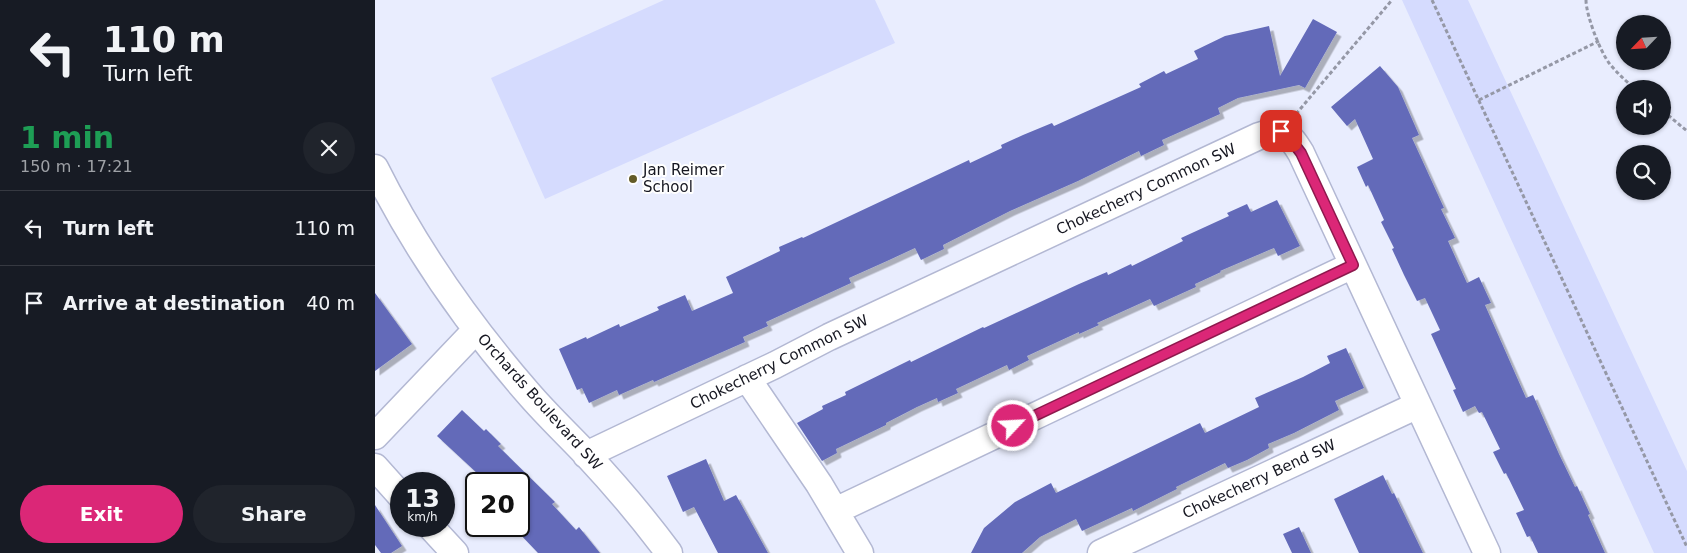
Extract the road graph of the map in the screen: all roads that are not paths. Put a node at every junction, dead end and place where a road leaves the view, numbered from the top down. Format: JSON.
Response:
{"nodes":[{"id":1,"x":375,"y":168,"type":"edge"},
{"id":2,"x":1353,"y":265,"type":"junction"},
{"id":3,"x":476,"y":330,"type":"junction"},
{"id":4,"x":747,"y":378,"type":"junction"},
{"id":5,"x":1417,"y":405,"type":"junction"},
{"id":6,"x":375,"y":436,"type":"edge"},
{"id":7,"x":587,"y":455,"type":"junction"},
{"id":8,"x":375,"y":467,"type":"edge"},
{"id":9,"x":390,"y":484,"type":"edge"},
{"id":10,"x":835,"y":511,"type":"junction"},
{"id":11,"x":440,"y":537,"type":"edge"},
{"id":12,"x":455,"y":553,"type":"edge"},
{"id":13,"x":669,"y":553,"type":"edge"},
{"id":14,"x":859,"y":553,"type":"edge"},
{"id":15,"x":1101,"y":553,"type":"edge"},
{"id":16,"x":1487,"y":553,"type":"edge"}],
"edges":[{"from":1,"to":3,"type":"street","name":"Orchards Boulevard SW"},
{"from":2,"to":4,"type":"street","name":"Chokecherry Common SW"},
{"from":2,"to":5,"type":"street"},
{"from":2,"to":10,"type":"street"},
{"from":3,"to":6,"type":"street"},
{"from":3,"to":7,"type":"street","name":"Orchards Boulevard SW"},
{"from":4,"to":7,"type":"street","name":"Chokecherry Common SW"},
{"from":4,"to":10,"type":"street"},
{"from":5,"to":15,"type":"street","name":"Chokecherry Bend SW"},
{"from":5,"to":16,"type":"street"},
{"from":7,"to":13,"type":"street","name":"Orchards Boulevard SW"},
{"from":8,"to":9,"type":"street"},
{"from":10,"to":14,"type":"street"},
{"from":11,"to":12,"type":"street"}]}
